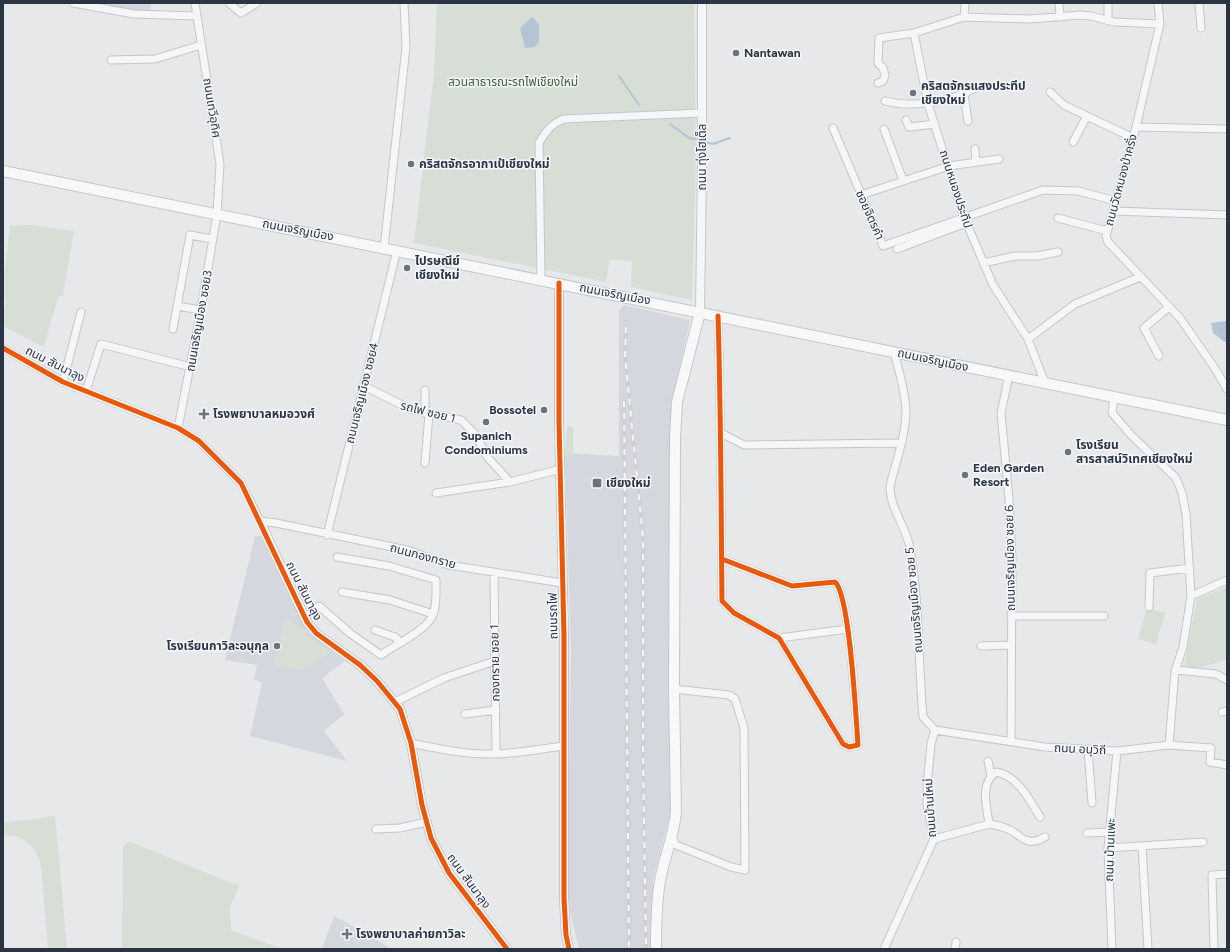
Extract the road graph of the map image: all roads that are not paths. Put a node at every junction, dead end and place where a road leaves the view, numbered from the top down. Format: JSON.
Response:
{"nodes":[{"id":1,"x":73,"y":3,"type":"edge"},
{"id":2,"x":195,"y":3,"type":"edge"},
{"id":3,"x":229,"y":3,"type":"edge"},
{"id":4,"x":257,"y":3,"type":"edge"},
{"id":5,"x":404,"y":3,"type":"edge"},
{"id":6,"x":702,"y":3,"type":"edge"},
{"id":7,"x":965,"y":3,"type":"edge"},
{"id":8,"x":1059,"y":3,"type":"edge"},
{"id":9,"x":1108,"y":3,"type":"edge"},
{"id":10,"x":1158,"y":3,"type":"edge"},
{"id":11,"x":1199,"y":3,"type":"edge"},
{"id":12,"x":196,"y":16,"type":"junction"},
{"id":13,"x":964,"y":17,"type":"junction"},
{"id":14,"x":1060,"y":17,"type":"junction"},
{"id":15,"x":1108,"y":21,"type":"junction"},
{"id":16,"x":1159,"y":27,"type":"junction"},
{"id":17,"x":1201,"y":28,"type":"dead end"},
{"id":18,"x":914,"y":33,"type":"junction"},
{"id":19,"x":201,"y":45,"type":"junction"},
{"id":20,"x":111,"y":60,"type":"dead end"},
{"id":21,"x":878,"y":83,"type":"dead end"},
{"id":22,"x":975,"y":88,"type":"dead end"},
{"id":23,"x":1050,"y":92,"type":"dead end"},
{"id":24,"x":964,"y":95,"type":"junction"},
{"id":25,"x":885,"y":101,"type":"dead end"},
{"id":26,"x":928,"y":104,"type":"junction"},
{"id":27,"x":701,"y":113,"type":"junction"},
{"id":28,"x":1087,"y":116,"type":"junction"},
{"id":29,"x":906,"y":120,"type":"dead end"},
{"id":30,"x":968,"y":122,"type":"dead end"},
{"id":31,"x":934,"y":124,"type":"junction"},
{"id":32,"x":1136,"y":126,"type":"junction"},
{"id":33,"x":832,"y":128,"type":"dead end"},
{"id":34,"x":884,"y":129,"type":"dead end"},
{"id":35,"x":1227,"y":129,"type":"edge"},
{"id":36,"x":1133,"y":138,"type":"junction"},
{"id":37,"x":1073,"y":142,"type":"dead end"},
{"id":38,"x":975,"y":149,"type":"dead end"},
{"id":39,"x":999,"y":159,"type":"dead end"},
{"id":40,"x":976,"y":162,"type":"junction"},
{"id":41,"x":949,"y":166,"type":"junction"},
{"id":42,"x":3,"y":171,"type":"edge"},
{"id":43,"x":903,"y":180,"type":"junction"},
{"id":44,"x":861,"y":195,"type":"junction"},
{"id":45,"x":1116,"y":201,"type":"junction"},
{"id":46,"x":1113,"y":211,"type":"junction"},
{"id":47,"x":217,"y":214,"type":"junction"},
{"id":48,"x":1227,"y":215,"type":"edge"},
{"id":49,"x":1058,"y":218,"type":"dead end"},
{"id":50,"x":965,"y":220,"type":"junction"},
{"id":51,"x":1107,"y":231,"type":"junction"},
{"id":52,"x":212,"y":239,"type":"junction"},
{"id":53,"x":384,"y":248,"type":"junction"},
{"id":54,"x":897,"y":249,"type":"dead end"},
{"id":55,"x":397,"y":250,"type":"junction"},
{"id":56,"x":1058,"y":252,"type":"dead end"},
{"id":57,"x":984,"y":262,"type":"junction"},
{"id":58,"x":1140,"y":277,"type":"junction"},
{"id":59,"x":541,"y":280,"type":"junction"},
{"id":60,"x":559,"y":283,"type":"junction"},
{"id":61,"x":177,"y":306,"type":"junction"},
{"id":62,"x":1169,"y":307,"type":"junction"},
{"id":63,"x":685,"y":308,"type":"junction"},
{"id":64,"x":201,"y":310,"type":"junction"},
{"id":65,"x":81,"y":312,"type":"dead end"},
{"id":66,"x":700,"y":312,"type":"junction"},
{"id":67,"x":716,"y":315,"type":"junction"},
{"id":68,"x":696,"y":325,"type":"junction"},
{"id":69,"x":173,"y":329,"type":"dead end"},
{"id":70,"x":1028,"y":339,"type":"junction"},
{"id":71,"x":3,"y":348,"type":"edge"},
{"id":72,"x":894,"y":352,"type":"junction"},
{"id":73,"x":1159,"y":356,"type":"dead end"},
{"id":74,"x":191,"y":367,"type":"junction"},
{"id":75,"x":1009,"y":375,"type":"junction"},
{"id":76,"x":63,"y":382,"type":"junction"},
{"id":77,"x":1045,"y":383,"type":"junction"},
{"id":78,"x":364,"y":386,"type":"junction"},
{"id":79,"x":1227,"y":389,"type":"edge"},
{"id":80,"x":425,"y":390,"type":"dead end"},
{"id":81,"x":86,"y":392,"type":"junction"},
{"id":82,"x":1114,"y":397,"type":"junction"},
{"id":83,"x":427,"y":413,"type":"junction"},
{"id":84,"x":1227,"y":420,"type":"edge"},
{"id":85,"x":178,"y":428,"type":"junction"},
{"id":86,"x":721,"y":433,"type":"junction"},
{"id":87,"x":900,"y":444,"type":"junction"},
{"id":88,"x":425,"y":463,"type":"dead end"},
{"id":89,"x":561,"y":469,"type":"junction"},
{"id":90,"x":510,"y":482,"type":"junction"},
{"id":91,"x":436,"y":493,"type":"dead end"},
{"id":92,"x":260,"y":522,"type":"junction"},
{"id":93,"x":327,"y":535,"type":"junction"},
{"id":94,"x":337,"y":557,"type":"dead end"},
{"id":95,"x":722,"y":559,"type":"junction"},
{"id":96,"x":1190,"y":568,"type":"junction"},
{"id":97,"x":494,"y":572,"type":"junction"},
{"id":98,"x":1227,"y":580,"type":"edge"},
{"id":99,"x":562,"y":584,"type":"junction"},
{"id":100,"x":342,"y":592,"type":"dead end"},
{"id":101,"x":1191,"y":596,"type":"junction"},
{"id":102,"x":1149,"y":607,"type":"dead end"},
{"id":103,"x":433,"y":614,"type":"junction"},
{"id":104,"x":1011,"y":616,"type":"junction"},
{"id":105,"x":1104,"y":616,"type":"dead end"},
{"id":106,"x":305,"y":617,"type":"junction"},
{"id":107,"x":848,"y":629,"type":"junction"},
{"id":108,"x":375,"y":630,"type":"dead end"},
{"id":109,"x":779,"y":638,"type":"junction"},
{"id":110,"x":400,"y":642,"type":"junction"},
{"id":111,"x":1010,"y":645,"type":"junction"},
{"id":112,"x":981,"y":646,"type":"dead end"},
{"id":113,"x":495,"y":661,"type":"junction"},
{"id":114,"x":1176,"y":670,"type":"junction"},
{"id":115,"x":1227,"y":680,"type":"edge"},
{"id":116,"x":674,"y":689,"type":"junction"},
{"id":117,"x":395,"y":702,"type":"junction"},
{"id":118,"x":496,"y":710,"type":"junction"},
{"id":119,"x":465,"y":714,"type":"dead end"},
{"id":120,"x":935,"y":730,"type":"junction"},
{"id":121,"x":1011,"y":741,"type":"junction"},
{"id":122,"x":411,"y":743,"type":"junction"},
{"id":123,"x":1169,"y":745,"type":"junction"},
{"id":124,"x":563,"y":746,"type":"junction"},
{"id":125,"x":1088,"y":749,"type":"junction"},
{"id":126,"x":1117,"y":751,"type":"junction"},
{"id":127,"x":496,"y":754,"type":"junction"},
{"id":128,"x":988,"y":762,"type":"dead end"},
{"id":129,"x":1227,"y":765,"type":"edge"},
{"id":130,"x":991,"y":776,"type":"junction"},
{"id":131,"x":1092,"y":802,"type":"dead end"},
{"id":132,"x":1040,"y":817,"type":"dead end"},
{"id":133,"x":426,"y":822,"type":"junction"},
{"id":134,"x":989,"y":824,"type":"junction"},
{"id":135,"x":376,"y":829,"type":"dead end"},
{"id":136,"x":1087,"y":832,"type":"dead end"},
{"id":137,"x":1109,"y":832,"type":"junction"},
{"id":138,"x":672,"y":837,"type":"junction"},
{"id":139,"x":1045,"y":837,"type":"dead end"},
{"id":140,"x":934,"y":838,"type":"junction"},
{"id":141,"x":1203,"y":842,"type":"dead end"},
{"id":142,"x":1142,"y":846,"type":"junction"},
{"id":143,"x":1108,"y":848,"type":"junction"},
{"id":144,"x":1227,"y":874,"type":"edge"},
{"id":145,"x":507,"y":949,"type":"edge"},
{"id":146,"x":569,"y":949,"type":"edge"},
{"id":147,"x":656,"y":949,"type":"edge"},
{"id":148,"x":884,"y":949,"type":"edge"},
{"id":149,"x":1112,"y":949,"type":"edge"},
{"id":150,"x":1148,"y":949,"type":"edge"},
{"id":151,"x":1214,"y":949,"type":"edge"}],
"edges":[{"from":1,"to":12,"type":"street"},
{"from":2,"to":12,"type":"street","name":"ถนนเทวีอุทิศ"},
{"from":3,"to":4,"type":"street"},
{"from":5,"to":53,"type":"street"},
{"from":6,"to":27,"type":"street","name":"ถนน ทุ่งโฮเต็ล"},
{"from":7,"to":13,"type":"street"},
{"from":8,"to":14,"type":"street"},
{"from":9,"to":15,"type":"street"},
{"from":10,"to":16,"type":"street","name":"ถนนวัดหนองป่าครั่ง"},
{"from":11,"to":17,"type":"street"},
{"from":12,"to":19,"type":"street","name":"ถนนเทวีอุทิศ"},
{"from":13,"to":14,"type":"street"},
{"from":13,"to":18,"type":"street"},
{"from":14,"to":15,"type":"street"},
{"from":15,"to":16,"type":"street"},
{"from":16,"to":32,"type":"street","name":"ถนนวัดหนองป่าครั่ง"},
{"from":18,"to":21,"type":"street"},
{"from":18,"to":26,"type":"street","name":"ถนนหนองประทีป"},
{"from":19,"to":20,"type":"street"},
{"from":19,"to":47,"type":"street","name":"ถนนเทวีอุทิศ"},
{"from":22,"to":24,"type":"street"},
{"from":23,"to":28,"type":"street"},
{"from":24,"to":26,"type":"street"},
{"from":24,"to":30,"type":"street"},
{"from":25,"to":26,"type":"street"},
{"from":26,"to":31,"type":"street","name":"ถนนหนองประทีป"},
{"from":27,"to":59,"type":"street"},
{"from":27,"to":66,"type":"street","name":"ถนน ทุ่งโฮเต็ล"},
{"from":28,"to":36,"type":"street"},
{"from":28,"to":37,"type":"street"},
{"from":29,"to":31,"type":"street"},
{"from":31,"to":41,"type":"street","name":"ถนนหนองประทีป"},
{"from":32,"to":35,"type":"street"},
{"from":32,"to":36,"type":"street","name":"ถนนวัดหนองป่าครั่ง"},
{"from":33,"to":44,"type":"street","name":"ซอยจิตรคำ"},
{"from":34,"to":43,"type":"street"},
{"from":36,"to":45,"type":"street","name":"ถนนวัดหนองป่าครั่ง"},
{"from":38,"to":40,"type":"street"},
{"from":39,"to":40,"type":"street"},
{"from":40,"to":41,"type":"street"},
{"from":41,"to":43,"type":"street"},
{"from":41,"to":50,"type":"street","name":"ถนนหนองประทีป"},
{"from":42,"to":47,"type":"main road","name":"ถนนเจริญเมือง"},
{"from":43,"to":44,"type":"street"},
{"from":44,"to":50,"type":"street","name":"ซอยจิตรคำ"},
{"from":45,"to":46,"type":"street","name":"ถนนวัดหนองป่าครั่ง"},
{"from":45,"to":50,"type":"street"},
{"from":46,"to":48,"type":"street"},
{"from":46,"to":51,"type":"street","name":"ถนนวัดหนองป่าครั่ง"},
{"from":47,"to":52,"type":"street","name":"ถนนเจริญเมือง ซอย3"},
{"from":47,"to":53,"type":"main road","name":"ถนนเจริญเมือง"},
{"from":49,"to":51,"type":"street"},
{"from":50,"to":54,"type":"street"},
{"from":50,"to":57,"type":"street","name":"ถนนหนองประทีป"},
{"from":51,"to":58,"type":"street","name":"ถนนวัดหนองป่าครั่ง"},
{"from":52,"to":61,"type":"street"},
{"from":52,"to":64,"type":"street","name":"ถนนเจริญเมือง ซอย3"},
{"from":53,"to":55,"type":"main road","name":"ถนนเจริญเมือง"},
{"from":55,"to":59,"type":"main road","name":"ถนนเจริญเมือง"},
{"from":55,"to":78,"type":"street","name":"ถนนเจริญเมือง ซอย4"},
{"from":56,"to":57,"type":"street"},
{"from":57,"to":70,"type":"street","name":"ถนนหนองประทีป"},
{"from":58,"to":62,"type":"street","name":"ถนนวัดหนองป่าครั่ง"},
{"from":58,"to":70,"type":"street"},
{"from":59,"to":60,"type":"main road","name":"ถนนเจริญเมือง"},
{"from":60,"to":63,"type":"main road","name":"ถนนเจริญเมือง"},
{"from":60,"to":89,"type":"street","name":"ถนนรถไฟ"},
{"from":61,"to":64,"type":"street"},
{"from":61,"to":69,"type":"street"},
{"from":62,"to":73,"type":"street"},
{"from":62,"to":79,"type":"street","name":"ถนนวัดหนองป่าครั่ง"},
{"from":63,"to":66,"type":"main road","name":"ถนนเจริญเมือง"},
{"from":63,"to":68,"type":"main road"},
{"from":64,"to":74,"type":"street","name":"ถนนเจริญเมือง ซอย3"},
{"from":65,"to":76,"type":"street"},
{"from":66,"to":67,"type":"main road","name":"ถนนเจริญเมือง"},
{"from":66,"to":68,"type":"main road"},
{"from":67,"to":68,"type":"main road"},
{"from":67,"to":72,"type":"main road","name":"ถนนเจริญเมือง"},
{"from":67,"to":86,"type":"street"},
{"from":68,"to":116,"type":"main road"},
{"from":70,"to":77,"type":"street","name":"ถนนหนองประทีป"},
{"from":71,"to":76,"type":"street","name":"ถนน สันนาลุง"},
{"from":72,"to":75,"type":"main road","name":"ถนนเจริญเมือง"},
{"from":72,"to":87,"type":"street","name":"ถนนเจริญเมือง ซอย 5"},
{"from":74,"to":81,"type":"street"},
{"from":74,"to":85,"type":"street","name":"ถนนเจริญเมือง ซอย3"},
{"from":75,"to":77,"type":"main road","name":"ถนนเจริญเมือง"},
{"from":75,"to":104,"type":"street","name":"ถนนเจริญเมือง ซอย 6"},
{"from":76,"to":81,"type":"street","name":"ถนน สันนาลุง"},
{"from":77,"to":82,"type":"main road","name":"ถนนเจริญเมือง"},
{"from":78,"to":83,"type":"street","name":"รถไฟ ซอย 1"},
{"from":78,"to":93,"type":"street","name":"ถนนเจริญเมือง ซอย4"},
{"from":80,"to":83,"type":"street"},
{"from":81,"to":85,"type":"street","name":"ถนน สันนาลุง"},
{"from":82,"to":84,"type":"main road","name":"ถนนเจริญเมือง"},
{"from":82,"to":96,"type":"street"},
{"from":83,"to":88,"type":"street"},
{"from":83,"to":90,"type":"street","name":"รถไฟ ซอย 1"},
{"from":85,"to":92,"type":"street","name":"ถนน สันนาลุง"},
{"from":86,"to":87,"type":"street"},
{"from":86,"to":95,"type":"street"},
{"from":87,"to":120,"type":"street","name":"ถนนเจริญเมือง ซอย 5"},
{"from":89,"to":90,"type":"street"},
{"from":89,"to":99,"type":"street","name":"ถนนรถไฟ"},
{"from":90,"to":91,"type":"street"},
{"from":92,"to":93,"type":"street","name":"ถนนกองทราย"},
{"from":92,"to":106,"type":"street","name":"ถนน สันนาลุง"},
{"from":93,"to":97,"type":"street","name":"ถนนกองทราย"},
{"from":94,"to":103,"type":"street"},
{"from":95,"to":107,"type":"street"},
{"from":95,"to":109,"type":"street"},
{"from":96,"to":101,"type":"street"},
{"from":96,"to":102,"type":"street"},
{"from":97,"to":99,"type":"street","name":"ถนนกองทราย"},
{"from":97,"to":113,"type":"street","name":"กองทราย ซอย 1"},
{"from":98,"to":101,"type":"street"},
{"from":99,"to":124,"type":"street","name":"ถนนรถไฟ"},
{"from":100,"to":103,"type":"street"},
{"from":101,"to":114,"type":"street"},
{"from":103,"to":110,"type":"street"},
{"from":104,"to":105,"type":"street"},
{"from":104,"to":111,"type":"street","name":"ถนนเจริญเมือง ซอย 6"},
{"from":106,"to":110,"type":"street"},
{"from":106,"to":117,"type":"street","name":"ถนน สันนาลุง"},
{"from":107,"to":109,"type":"street"},
{"from":107,"to":109,"type":"street"},
{"from":108,"to":110,"type":"street"},
{"from":111,"to":112,"type":"street"},
{"from":111,"to":121,"type":"street","name":"ถนนเจริญเมือง ซอย 6"},
{"from":113,"to":117,"type":"street"},
{"from":113,"to":118,"type":"street","name":"กองทราย ซอย 1"},
{"from":114,"to":115,"type":"street"},
{"from":114,"to":123,"type":"street"},
{"from":116,"to":138,"type":"main road"},
{"from":116,"to":138,"type":"street"},
{"from":117,"to":122,"type":"street","name":"ถนน สันนาลุง"},
{"from":118,"to":119,"type":"street"},
{"from":118,"to":127,"type":"street","name":"กองทราย ซอย 1"},
{"from":120,"to":121,"type":"street","name":"ถนน อนุวิถี"},
{"from":120,"to":140,"type":"street","name":"ถนนบ้านใหม่"},
{"from":121,"to":125,"type":"street","name":"ถนน อนุวิถี"},
{"from":122,"to":127,"type":"street"},
{"from":122,"to":133,"type":"street","name":"ถนน สันนาลุง"},
{"from":123,"to":126,"type":"street","name":"ถนน อนุวิถี"},
{"from":123,"to":129,"type":"street","name":"ถนน อนุวิถี"},
{"from":124,"to":127,"type":"street"},
{"from":124,"to":146,"type":"street","name":"ถนนรถไฟ"},
{"from":125,"to":126,"type":"street","name":"ถนน อนุวิถี"},
{"from":125,"to":131,"type":"street"},
{"from":126,"to":137,"type":"street","name":"ถนน บ้านแพะ"},
{"from":128,"to":130,"type":"street"},
{"from":130,"to":132,"type":"street"},
{"from":130,"to":134,"type":"street"},
{"from":133,"to":135,"type":"street"},
{"from":133,"to":145,"type":"street","name":"ถนน สันนาลุง"},
{"from":134,"to":139,"type":"street"},
{"from":134,"to":140,"type":"street"},
{"from":136,"to":137,"type":"street"},
{"from":137,"to":143,"type":"street","name":"ถนน บ้านแพะ"},
{"from":138,"to":147,"type":"main road"},
{"from":140,"to":148,"type":"street","name":"ถนนบ้านใหม่"},
{"from":141,"to":142,"type":"street"},
{"from":142,"to":143,"type":"street"},
{"from":142,"to":150,"type":"street"},
{"from":143,"to":149,"type":"street","name":"ถนน บ้านแพะ"},
{"from":144,"to":151,"type":"street"}]}
